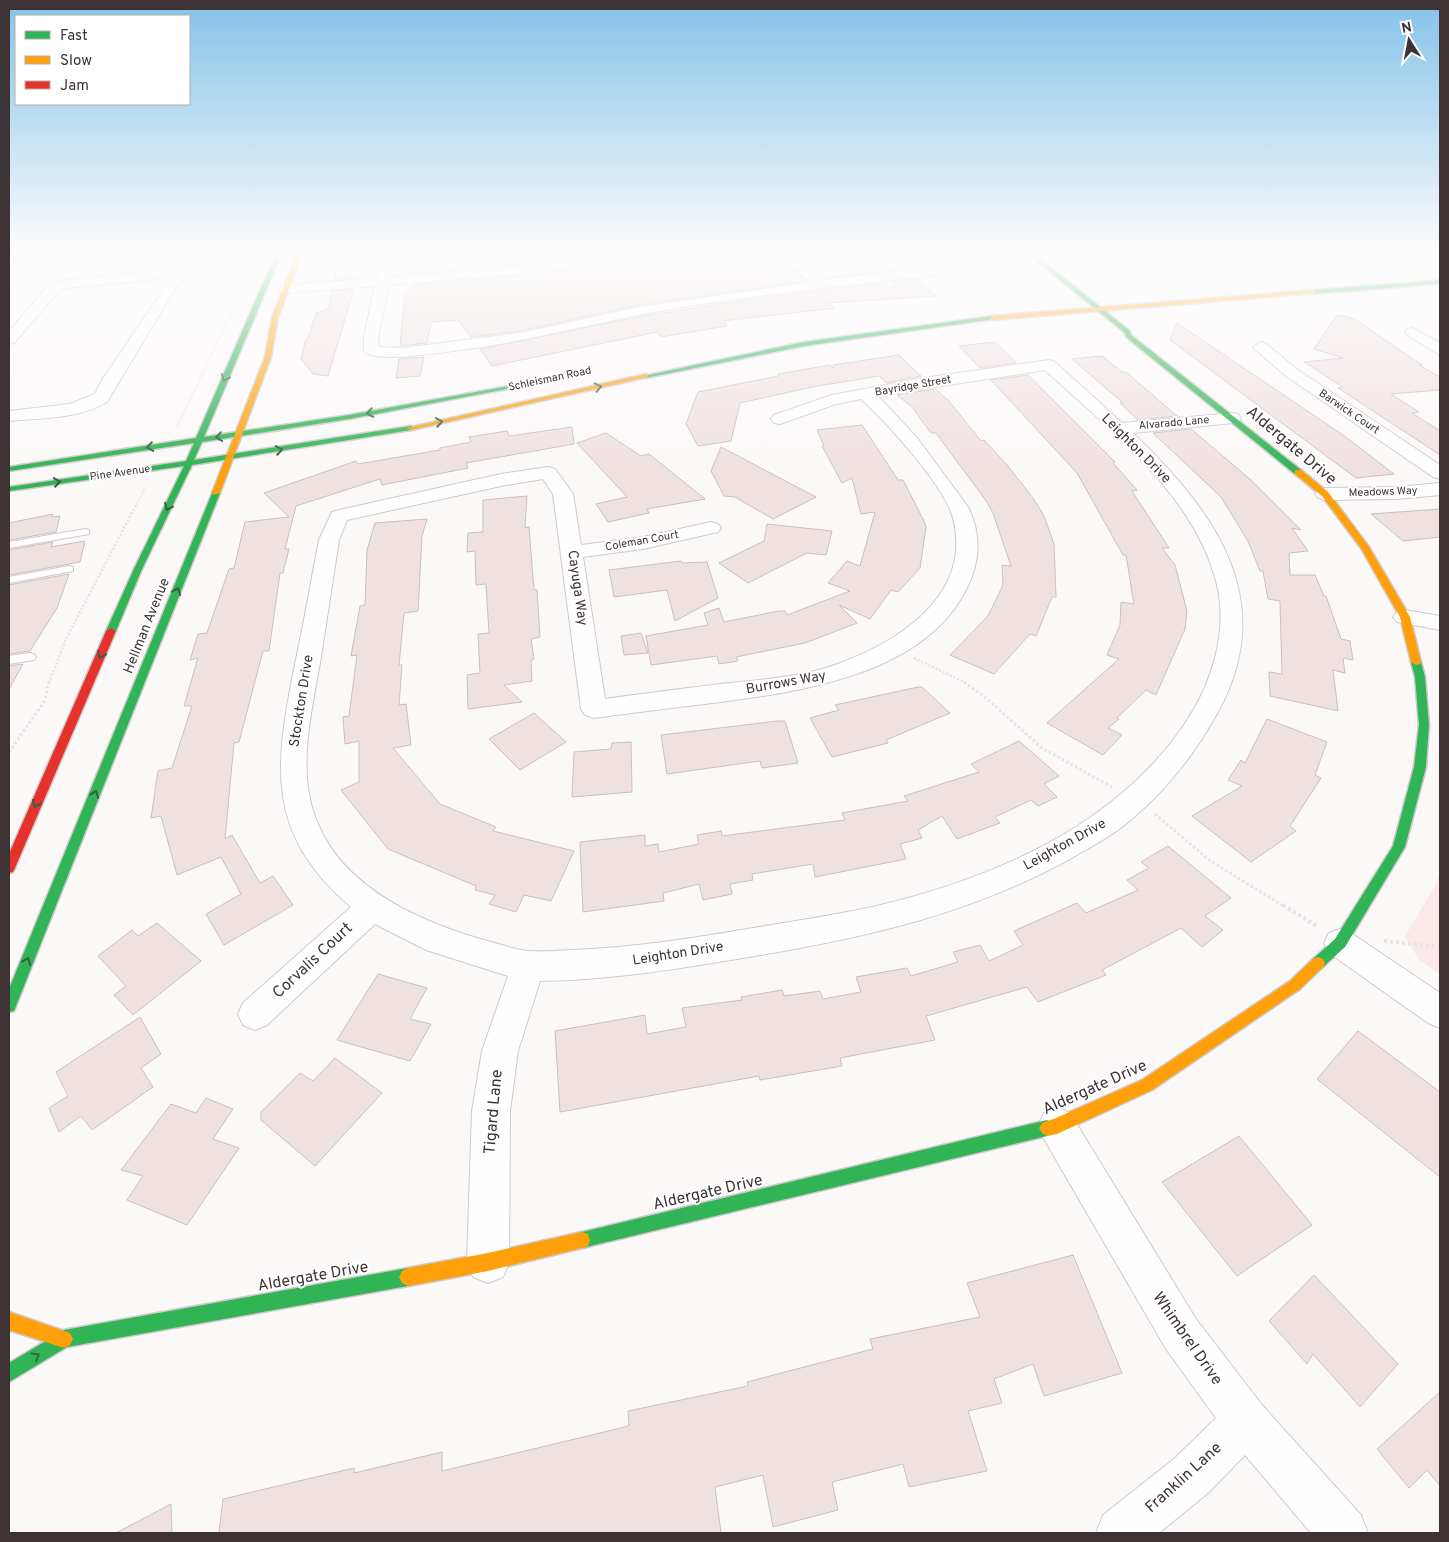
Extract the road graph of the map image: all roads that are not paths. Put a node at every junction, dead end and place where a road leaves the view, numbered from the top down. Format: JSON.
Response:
{"nodes":[{"id":1,"x":22,"y":325,"type":"edge"},
{"id":2,"x":145,"y":325,"type":"edge"},
{"id":3,"x":248,"y":325,"type":"edge"},
{"id":4,"x":273,"y":325,"type":"edge"},
{"id":5,"x":374,"y":325,"type":"edge"},
{"id":6,"x":575,"y":325,"type":"edge"},
{"id":7,"x":938,"y":325,"type":"edge"},
{"id":8,"x":1105,"y":325,"type":"edge"},
{"id":9,"x":1119,"y":325,"type":"edge"},
{"id":10,"x":1440,"y":330,"type":"edge"},
{"id":11,"x":1128,"y":336,"type":"junction"},
{"id":12,"x":9,"y":340,"type":"edge"},
{"id":13,"x":1261,"y":347,"type":"dead end"},
{"id":14,"x":1440,"y":350,"type":"edge"},
{"id":15,"x":1049,"y":365,"type":"joint"},
{"id":16,"x":530,"y":384,"type":"dead end"},
{"id":17,"x":865,"y":394,"type":"junction"},
{"id":18,"x":9,"y":416,"type":"edge"},
{"id":19,"x":1232,"y":418,"type":"junction"},
{"id":20,"x":780,"y":419,"type":"dead end"},
{"id":21,"x":1116,"y":429,"type":"junction"},
{"id":22,"x":240,"y":434,"type":"junction"},
{"id":23,"x":198,"y":440,"type":"junction"},
{"id":24,"x":231,"y":457,"type":"junction"},
{"id":25,"x":189,"y":463,"type":"junction"},
{"id":26,"x":9,"y":469,"type":"edge"},
{"id":27,"x":548,"y":473,"type":"joint"},
{"id":28,"x":1440,"y":473,"type":"edge"},
{"id":29,"x":9,"y":489,"type":"edge"},
{"id":30,"x":1440,"y":489,"type":"edge"},
{"id":31,"x":1325,"y":494,"type":"junction"},
{"id":32,"x":711,"y":528,"type":"dead end"},
{"id":33,"x":85,"y":532,"type":"dead end"},
{"id":34,"x":9,"y":545,"type":"edge"},
{"id":35,"x":572,"y":552,"type":"junction"},
{"id":36,"x":70,"y":569,"type":"dead end"},
{"id":37,"x":9,"y":580,"type":"edge"},
{"id":38,"x":1405,"y":617,"type":"junction"},
{"id":39,"x":1440,"y":623,"type":"edge"},
{"id":40,"x":30,"y":657,"type":"dead end"},
{"id":41,"x":9,"y":660,"type":"edge"},
{"id":42,"x":594,"y":709,"type":"joint"},
{"id":43,"x":9,"y":868,"type":"edge"},
{"id":44,"x":371,"y":908,"type":"junction"},
{"id":45,"x":1340,"y":943,"type":"junction"},
{"id":46,"x":528,"y":966,"type":"junction"},
{"id":47,"x":9,"y":1006,"type":"edge"},
{"id":48,"x":1440,"y":1012,"type":"edge"},
{"id":49,"x":255,"y":1014,"type":"dead end"},
{"id":50,"x":1057,"y":1126,"type":"junction"},
{"id":51,"x":488,"y":1262,"type":"junction"},
{"id":52,"x":9,"y":1321,"type":"edge"},
{"id":53,"x":64,"y":1339,"type":"junction"},
{"id":54,"x":9,"y":1373,"type":"edge"},
{"id":55,"x":1246,"y":1421,"type":"junction"},
{"id":56,"x":1121,"y":1533,"type":"edge"},
{"id":57,"x":1343,"y":1533,"type":"edge"}],
"edges":[{"from":1,"to":12,"type":"street"},
{"from":2,"to":18,"type":"street"},
{"from":3,"to":23,"type":"main road","one_way":true},
{"from":4,"to":22,"type":"main road","name":"Hellman Avenue"},
{"from":5,"to":6,"type":"street"},
{"from":24,"to":7,"type":"main road","name":"Schleisman Road","one_way":true},
{"from":8,"to":11,"type":"main road","name":"Aldergate Drive"},
{"from":9,"to":11,"type":"main road","name":"Aldergate Drive"},
{"from":10,"to":14,"type":"street"},
{"from":11,"to":19,"type":"main road","name":"Aldergate Drive"},
{"from":13,"to":28,"type":"street","name":"Barwick Court"},
{"from":15,"to":17,"type":"street","name":"Bayridge Street"},
{"from":15,"to":21,"type":"street","name":"Leighton Drive"},
{"from":16,"to":22,"type":"main road","name":"Schleisman Road","one_way":true},
{"from":17,"to":20,"type":"street","name":"Bayridge Street"},
{"from":17,"to":42,"type":"street","name":"Burrows Way"},
{"from":19,"to":21,"type":"street","name":"Alvarado Lane"},
{"from":19,"to":31,"type":"main road","name":"Aldergate Drive"},
{"from":21,"to":46,"type":"street","name":"Leighton Drive"},
{"from":22,"to":23,"type":"main road","name":"Schleisman Road","one_way":true},
{"from":22,"to":24,"type":"main road","name":"Hellman Avenue"},
{"from":23,"to":25,"type":"main road"},
{"from":23,"to":26,"type":"main road","name":"Pine Avenue","one_way":true},
{"from":24,"to":25,"type":"main road","name":"Pine Avenue"},
{"from":47,"to":24,"type":"main road","name":"Hellman Avenue","one_way":true},
{"from":29,"to":25,"type":"main road","name":"Pine Avenue","one_way":true},
{"from":25,"to":43,"type":"main road","one_way":true},
{"from":27,"to":35,"type":"street","name":"Cayuga Way"},
{"from":27,"to":44,"type":"street","name":"Stockton Drive"},
{"from":30,"to":31,"type":"street","name":"Meadows Way"},
{"from":31,"to":38,"type":"main road","name":"Aldergate Drive"},
{"from":32,"to":35,"type":"street","name":"Coleman Court"},
{"from":33,"to":34,"type":"lane"},
{"from":35,"to":42,"type":"street","name":"Cayuga Way"},
{"from":36,"to":37,"type":"lane"},
{"from":38,"to":39,"type":"street"},
{"from":38,"to":45,"type":"main road","name":"Aldergate Drive"},
{"from":40,"to":41,"type":"lane"},
{"from":44,"to":46,"type":"street","name":"Stockton Drive"},
{"from":44,"to":49,"type":"street","name":"Corvalis Court"},
{"from":45,"to":48,"type":"street"},
{"from":45,"to":50,"type":"main road","name":"Aldergate Drive"},
{"from":46,"to":51,"type":"street","name":"Tigard Lane"},
{"from":50,"to":51,"type":"main road","name":"Aldergate Drive"},
{"from":50,"to":55,"type":"street","name":"Whimbrel Drive"},
{"from":51,"to":53,"type":"main road","name":"Aldergate Drive"},
{"from":52,"to":53,"type":"main road","name":"Aldergate Drive"},
{"from":54,"to":53,"type":"main road","name":"Aldergate Drive","one_way":true},
{"from":55,"to":56,"type":"street","name":"Franklin Lane"},
{"from":55,"to":57,"type":"street","name":"Whimbrel Drive"}]}
